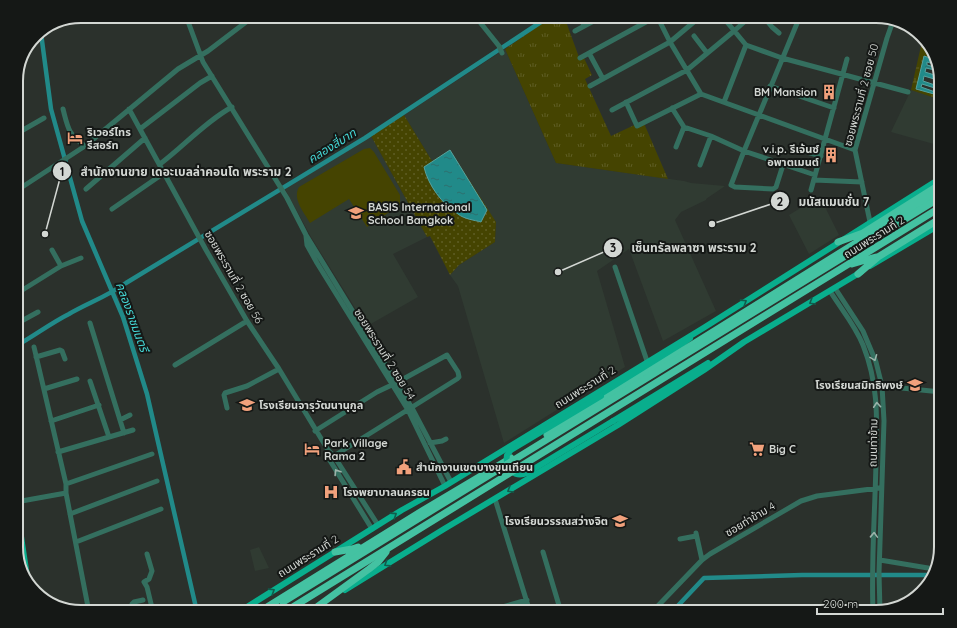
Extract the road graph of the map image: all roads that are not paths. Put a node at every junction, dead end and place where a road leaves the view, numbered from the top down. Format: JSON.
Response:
{"nodes":[{"id":1,"x":189,"y":23,"type":"edge"},
{"id":2,"x":244,"y":23,"type":"edge"},
{"id":3,"x":480,"y":23,"type":"edge"},
{"id":4,"x":588,"y":23,"type":"edge"},
{"id":5,"x":644,"y":23,"type":"edge"},
{"id":6,"x":660,"y":23,"type":"edge"},
{"id":7,"x":693,"y":23,"type":"edge"},
{"id":8,"x":728,"y":23,"type":"edge"},
{"id":9,"x":743,"y":23,"type":"edge"},
{"id":10,"x":768,"y":23,"type":"edge"},
{"id":11,"x":797,"y":23,"type":"edge"},
{"id":12,"x":584,"y":25,"type":"joint"},
{"id":13,"x":892,"y":25,"type":"edge"},
{"id":14,"x":575,"y":31,"type":"dead end"},
{"id":15,"x":734,"y":31,"type":"junction"},
{"id":16,"x":779,"y":33,"type":"dead end"},
{"id":17,"x":694,"y":36,"type":"dead end"},
{"id":18,"x":670,"y":42,"type":"junction"},
{"id":19,"x":746,"y":45,"type":"junction"},
{"id":20,"x":502,"y":53,"type":"dead end"},
{"id":21,"x":590,"y":53,"type":"junction"},
{"id":22,"x":707,"y":53,"type":"junction"},
{"id":23,"x":201,"y":55,"type":"junction"},
{"id":24,"x":580,"y":58,"type":"dead end"},
{"id":25,"x":782,"y":58,"type":"junction"},
{"id":26,"x":847,"y":58,"type":"dead end"},
{"id":27,"x":687,"y":70,"type":"junction"},
{"id":28,"x":842,"y":75,"type":"junction"},
{"id":29,"x":212,"y":76,"type":"junction"},
{"id":30,"x":603,"y":79,"type":"junction"},
{"id":31,"x":874,"y":84,"type":"junction"},
{"id":32,"x":590,"y":86,"type":"dead end"},
{"id":33,"x":770,"y":86,"type":"junction"},
{"id":34,"x":908,"y":92,"type":"dead end"},
{"id":35,"x":701,"y":94,"type":"junction"},
{"id":36,"x":626,"y":102,"type":"junction"},
{"id":37,"x":724,"y":102,"type":"junction"},
{"id":38,"x":232,"y":107,"type":"junction"},
{"id":39,"x":672,"y":108,"type":"junction"},
{"id":40,"x":834,"y":108,"type":"junction"},
{"id":41,"x":63,"y":109,"type":"dead end"},
{"id":42,"x":129,"y":109,"type":"junction"},
{"id":43,"x":612,"y":110,"type":"dead end"},
{"id":44,"x":759,"y":115,"type":"junction"},
{"id":45,"x":44,"y":118,"type":"dead end"},
{"id":46,"x":684,"y":127,"type":"junction"},
{"id":47,"x":140,"y":129,"type":"junction"},
{"id":48,"x":23,"y":130,"type":"edge"},
{"id":49,"x":712,"y":136,"type":"junction"},
{"id":50,"x":145,"y":138,"type":"junction"},
{"id":51,"x":826,"y":139,"type":"junction"},
{"id":52,"x":85,"y":146,"type":"junction"},
{"id":53,"x":676,"y":147,"type":"dead end"},
{"id":54,"x":855,"y":150,"type":"junction"},
{"id":55,"x":744,"y":151,"type":"junction"},
{"id":56,"x":807,"y":152,"type":"dead end"},
{"id":57,"x":821,"y":156,"type":"junction"},
{"id":58,"x":160,"y":164,"type":"junction"},
{"id":59,"x":700,"y":165,"type":"dead end"},
{"id":60,"x":784,"y":165,"type":"junction"},
{"id":61,"x":164,"y":173,"type":"junction"},
{"id":62,"x":815,"y":178,"type":"junction"},
{"id":63,"x":862,"y":182,"type":"junction"},
{"id":64,"x":934,"y":182,"type":"edge"},
{"id":65,"x":23,"y":187,"type":"edge"},
{"id":66,"x":934,"y":188,"type":"edge"},
{"id":67,"x":86,"y":189,"type":"dead end"},
{"id":68,"x":811,"y":190,"type":"dead end"},
{"id":69,"x":934,"y":194,"type":"edge"},
{"id":70,"x":934,"y":201,"type":"edge"},
{"id":71,"x":112,"y":209,"type":"dead end"},
{"id":72,"x":934,"y":212,"type":"edge"},
{"id":73,"x":934,"y":212,"type":"edge"},
{"id":74,"x":870,"y":222,"type":"junction"},
{"id":75,"x":934,"y":225,"type":"edge"},
{"id":76,"x":934,"y":225,"type":"edge"},
{"id":77,"x":863,"y":233,"type":"junction"},
{"id":78,"x":838,"y":242,"type":"junction"},
{"id":79,"x":52,"y":250,"type":"dead end"},
{"id":80,"x":844,"y":252,"type":"junction"},
{"id":81,"x":878,"y":257,"type":"junction"},
{"id":82,"x":81,"y":258,"type":"dead end"},
{"id":83,"x":852,"y":264,"type":"junction"},
{"id":84,"x":62,"y":266,"type":"junction"},
{"id":85,"x":615,"y":267,"type":"dead end"},
{"id":86,"x":858,"y":274,"type":"junction"},
{"id":87,"x":833,"y":289,"type":"junction"},
{"id":88,"x":23,"y":290,"type":"edge"},
{"id":89,"x":38,"y":312,"type":"dead end"},
{"id":90,"x":851,"y":317,"type":"junction"},
{"id":91,"x":23,"y":320,"type":"edge"},
{"id":92,"x":246,"y":321,"type":"junction"},
{"id":93,"x":90,"y":323,"type":"dead end"},
{"id":94,"x":705,"y":327,"type":"junction"},
{"id":95,"x":34,"y":347,"type":"dead end"},
{"id":96,"x":732,"y":349,"type":"junction"},
{"id":97,"x":36,"y":357,"type":"junction"},
{"id":98,"x":65,"y":359,"type":"dead end"},
{"id":99,"x":647,"y":361,"type":"junction"},
{"id":100,"x":175,"y":365,"type":"dead end"},
{"id":101,"x":279,"y":369,"type":"junction"},
{"id":102,"x":77,"y":379,"type":"dead end"},
{"id":103,"x":90,"y":381,"type":"dead end"},
{"id":104,"x":394,"y":384,"type":"junction"},
{"id":105,"x":882,"y":386,"type":"junction"},
{"id":106,"x":44,"y":389,"type":"junction"},
{"id":107,"x":934,"y":391,"type":"edge"},
{"id":108,"x":99,"y":406,"type":"junction"},
{"id":109,"x":227,"y":408,"type":"dead end"},
{"id":110,"x":410,"y":409,"type":"junction"},
{"id":111,"x":130,"y":415,"type":"dead end"},
{"id":112,"x":51,"y":420,"type":"junction"},
{"id":113,"x":120,"y":420,"type":"junction"},
{"id":114,"x":133,"y":430,"type":"dead end"},
{"id":115,"x":315,"y":431,"type":"junction"},
{"id":116,"x":124,"y":433,"type":"junction"},
{"id":117,"x":109,"y":437,"type":"junction"},
{"id":118,"x":446,"y":439,"type":"dead end"},
{"id":119,"x":430,"y":443,"type":"junction"},
{"id":120,"x":58,"y":452,"type":"junction"},
{"id":121,"x":152,"y":454,"type":"dead end"},
{"id":122,"x":332,"y":457,"type":"junction"},
{"id":123,"x":157,"y":481,"type":"dead end"},
{"id":124,"x":66,"y":484,"type":"junction"},
{"id":125,"x":448,"y":484,"type":"junction"},
{"id":126,"x":879,"y":488,"type":"junction"},
{"id":127,"x":66,"y":493,"type":"junction"},
{"id":128,"x":495,"y":499,"type":"junction"},
{"id":129,"x":23,"y":502,"type":"edge"},
{"id":130,"x":161,"y":509,"type":"dead end"},
{"id":131,"x":70,"y":514,"type":"junction"},
{"id":132,"x":378,"y":525,"type":"junction"},
{"id":133,"x":372,"y":529,"type":"junction"},
{"id":134,"x":680,"y":539,"type":"dead end"},
{"id":135,"x":375,"y":541,"type":"junction"},
{"id":136,"x":76,"y":542,"type":"junction"},
{"id":137,"x":336,"y":552,"type":"junction"},
{"id":138,"x":386,"y":552,"type":"junction"},
{"id":139,"x":543,"y":552,"type":"dead end"},
{"id":140,"x":147,"y":554,"type":"dead end"},
{"id":141,"x":702,"y":560,"type":"junction"},
{"id":142,"x":880,"y":560,"type":"junction"},
{"id":143,"x":930,"y":567,"type":"edge"},
{"id":144,"x":143,"y":600,"type":"dead end"},
{"id":145,"x":527,"y":600,"type":"junction"},
{"id":146,"x":283,"y":602,"type":"dead end"},
{"id":147,"x":88,"y":605,"type":"edge"},
{"id":148,"x":133,"y":605,"type":"edge"},
{"id":149,"x":151,"y":605,"type":"edge"},
{"id":150,"x":250,"y":605,"type":"edge"},
{"id":151,"x":271,"y":605,"type":"edge"},
{"id":152,"x":298,"y":605,"type":"edge"},
{"id":153,"x":298,"y":605,"type":"edge"},
{"id":154,"x":318,"y":605,"type":"edge"},
{"id":155,"x":319,"y":605,"type":"edge"},
{"id":156,"x":510,"y":605,"type":"edge"},
{"id":157,"x":528,"y":605,"type":"edge"},
{"id":158,"x":559,"y":605,"type":"edge"},
{"id":159,"x":659,"y":605,"type":"edge"},
{"id":160,"x":873,"y":605,"type":"edge"},
{"id":161,"x":880,"y":605,"type":"edge"}],
"edges":[{"from":1,"to":23,"type":"street","name":"ซอยพระรามที่ 2 ซอย 54"},
{"from":2,"to":23,"type":"street"},
{"from":3,"to":20,"type":"street"},
{"from":4,"to":12,"type":"street"},
{"from":5,"to":21,"type":"street"},
{"from":6,"to":18,"type":"street"},
{"from":7,"to":18,"type":"street"},
{"from":8,"to":15,"type":"street"},
{"from":9,"to":15,"type":"street"},
{"from":10,"to":16,"type":"street"},
{"from":11,"to":25,"type":"street"},
{"from":12,"to":14,"type":"street"},
{"from":13,"to":31,"type":"street","name":"ซอยพระรามที่ 2 ซอย 50"},
{"from":15,"to":19,"type":"street"},
{"from":15,"to":22,"type":"street"},
{"from":17,"to":22,"type":"street"},
{"from":18,"to":27,"type":"street"},
{"from":18,"to":30,"type":"street"},
{"from":19,"to":25,"type":"street"},
{"from":19,"to":37,"type":"street"},
{"from":21,"to":24,"type":"street"},
{"from":21,"to":30,"type":"street"},
{"from":22,"to":27,"type":"street"},
{"from":23,"to":29,"type":"street","name":"ซอยพระรามที่ 2 ซอย 54"},
{"from":23,"to":42,"type":"street"},
{"from":25,"to":28,"type":"street"},
{"from":25,"to":33,"type":"street"},
{"from":26,"to":28,"type":"street"},
{"from":27,"to":35,"type":"street"},
{"from":27,"to":36,"type":"street"},
{"from":28,"to":31,"type":"street"},
{"from":28,"to":40,"type":"street"},
{"from":29,"to":38,"type":"street","name":"ซอยพระรามที่ 2 ซอย 54"},
{"from":29,"to":47,"type":"street"},
{"from":30,"to":32,"type":"street"},
{"from":31,"to":34,"type":"street"},
{"from":31,"to":54,"type":"street","name":"ซอยพระรามที่ 2 ซอย 50"},
{"from":33,"to":40,"type":"street"},
{"from":33,"to":44,"type":"street"},
{"from":35,"to":37,"type":"street"},
{"from":35,"to":39,"type":"street"},
{"from":36,"to":39,"type":"street"},
{"from":36,"to":43,"type":"street"},
{"from":37,"to":44,"type":"street"},
{"from":38,"to":58,"type":"street"},
{"from":38,"to":104,"type":"street","name":"ซอยพระรามที่ 2 ซอย 54"},
{"from":39,"to":46,"type":"street"},
{"from":40,"to":51,"type":"street"},
{"from":41,"to":52,"type":"street"},
{"from":42,"to":47,"type":"street","name":"ซอยพระรามที่ 2 ซอย 56"},
{"from":42,"to":52,"type":"street"},
{"from":44,"to":51,"type":"street"},
{"from":44,"to":55,"type":"street"},
{"from":45,"to":48,"type":"street"},
{"from":46,"to":49,"type":"street"},
{"from":46,"to":53,"type":"street"},
{"from":47,"to":50,"type":"street","name":"ซอยพระรามที่ 2 ซอย 56"},
{"from":49,"to":55,"type":"street"},
{"from":49,"to":59,"type":"street"},
{"from":50,"to":58,"type":"street","name":"ซอยพระรามที่ 2 ซอย 56"},
{"from":50,"to":67,"type":"street"},
{"from":51,"to":54,"type":"street"},
{"from":51,"to":57,"type":"street"},
{"from":52,"to":65,"type":"street"},
{"from":54,"to":63,"type":"street","name":"ซอยพระรามที่ 2 ซอย 50"},
{"from":55,"to":60,"type":"street"},
{"from":55,"to":60,"type":"street"},
{"from":56,"to":57,"type":"street"},
{"from":57,"to":62,"type":"street"},
{"from":58,"to":61,"type":"street","name":"ซอยพระรามที่ 2 ซอย 56"},
{"from":60,"to":62,"type":"street"},
{"from":61,"to":71,"type":"street"},
{"from":61,"to":92,"type":"street","name":"ซอยพระรามที่ 2 ซอย 56"},
{"from":62,"to":63,"type":"street"},
{"from":62,"to":68,"type":"street"},
{"from":63,"to":74,"type":"street","name":"ซอยพระรามที่ 2 ซอย 50"},
{"from":64,"to":74,"type":"main road","name":"ถนนพระรามที่ 2"},
{"from":66,"to":77,"type":"highway"},
{"from":69,"to":80,"type":"highway","name":"ถนนพระรามที่ 2"},
{"from":70,"to":146,"type":"highway","bridge":true},
{"from":72,"to":83,"type":"highway","name":"ถนนพระรามที่ 2"},
{"from":73,"to":152,"type":"highway","bridge":true},
{"from":74,"to":78,"type":"main road","name":"ถนนพระรามที่ 2"},
{"from":75,"to":81,"type":"highway"},
{"from":76,"to":86,"type":"main road","name":"ถนนพระรามที่ 2"},
{"from":77,"to":78,"type":"highway"},
{"from":77,"to":80,"type":"highway"},
{"from":94,"to":78,"type":"main road","name":"ถนนพระรามที่ 2","one_way":true},
{"from":79,"to":84,"type":"street"},
{"from":80,"to":135,"type":"highway","name":"ถนนพระรามที่ 2"},
{"from":81,"to":83,"type":"highway"},
{"from":81,"to":86,"type":"highway"},
{"from":82,"to":84,"type":"street"},
{"from":83,"to":138,"type":"highway","name":"ถนนพระรามที่ 2"},
{"from":84,"to":88,"type":"street"},
{"from":85,"to":99,"type":"street"},
{"from":86,"to":87,"type":"main road","name":"ถนนพระรามที่ 2"},
{"from":87,"to":90,"type":"street","name":"ถนนท่าข้าม"},
{"from":87,"to":96,"type":"main road","name":"ถนนพระรามที่ 2","one_way":true},
{"from":89,"to":91,"type":"street"},
{"from":90,"to":105,"type":"street","name":"ถนนท่าข้าม","one_way":true},
{"from":126,"to":90,"type":"street","name":"ถนนท่าข้าม","one_way":true},
{"from":92,"to":100,"type":"street"},
{"from":92,"to":101,"type":"street","name":"ซอยพระรามที่ 2 ซอย 56"},
{"from":93,"to":113,"type":"street"},
{"from":94,"to":96,"type":"main road","bridge":true},
{"from":94,"to":99,"type":"main road","name":"ถนนพระรามที่ 2"},
{"from":95,"to":97,"type":"street"},
{"from":96,"to":128,"type":"main road","name":"ถนนพระรามที่ 2","one_way":true},
{"from":97,"to":98,"type":"street"},
{"from":97,"to":106,"type":"street"},
{"from":99,"to":125,"type":"main road","name":"ถนนพระรามที่ 2"},
{"from":101,"to":109,"type":"street"},
{"from":101,"to":115,"type":"street","name":"ซอยพระรามที่ 2 ซอย 56"},
{"from":102,"to":106,"type":"street"},
{"from":103,"to":108,"type":"street"},
{"from":104,"to":110,"type":"street","name":"ซอยพระรามที่ 2 ซอย 54"},
{"from":104,"to":110,"type":"street"},
{"from":104,"to":115,"type":"street"},
{"from":105,"to":107,"type":"street"},
{"from":105,"to":126,"type":"street","name":"ถนนท่าข้าม"},
{"from":106,"to":112,"type":"street"},
{"from":108,"to":112,"type":"street"},
{"from":108,"to":117,"type":"street"},
{"from":110,"to":119,"type":"street","name":"ซอยพระรามที่ 2 ซอย 54"},
{"from":110,"to":122,"type":"street"},
{"from":110,"to":125,"type":"street","name":"ซอยพระรามที่ 2 ซอย 54"},
{"from":111,"to":113,"type":"street"},
{"from":112,"to":120,"type":"street"},
{"from":113,"to":116,"type":"street"},
{"from":114,"to":116,"type":"street"},
{"from":115,"to":122,"type":"street","name":"ซอยพระรามที่ 2 ซอย 56"},
{"from":116,"to":117,"type":"street"},
{"from":117,"to":120,"type":"street"},
{"from":118,"to":119,"type":"street"},
{"from":119,"to":125,"type":"street","name":"ซอยพระรามที่ 2 ซอย 54"},
{"from":120,"to":124,"type":"street"},
{"from":121,"to":124,"type":"street"},
{"from":122,"to":132,"type":"street","name":"ซอยพระรามที่ 2 ซอย 56"},
{"from":133,"to":122,"type":"street","name":"ซอยพระรามที่ 2 ซอย 56","one_way":true},
{"from":123,"to":131,"type":"street"},
{"from":124,"to":127,"type":"street"},
{"from":132,"to":125,"type":"main road","name":"ถนนพระรามที่ 2","one_way":true},
{"from":126,"to":141,"type":"street","name":"ซอยท่าข้าม 4"},
{"from":126,"to":142,"type":"street","name":"ถนนท่าข้าม"},
{"from":160,"to":126,"type":"street","name":"ถนนท่าข้าม","one_way":true},
{"from":127,"to":129,"type":"street"},
{"from":127,"to":131,"type":"street"},
{"from":128,"to":145,"type":"street"},
{"from":128,"to":155,"type":"main road","name":"ถนนพระรามที่ 2","one_way":true},
{"from":130,"to":136,"type":"street"},
{"from":131,"to":136,"type":"street"},
{"from":132,"to":133,"type":"main road","name":"ถนนพระรามที่ 2"},
{"from":133,"to":137,"type":"main road","name":"ถนนพระรามที่ 2"},
{"from":134,"to":141,"type":"street"},
{"from":135,"to":137,"type":"highway"},
{"from":135,"to":151,"type":"highway","name":"ถนนพระรามที่ 2"},
{"from":136,"to":147,"type":"street"},
{"from":150,"to":137,"type":"main road","name":"ถนนพระรามที่ 2","one_way":true},
{"from":138,"to":153,"type":"highway","name":"ถนนพระรามที่ 2"},
{"from":138,"to":154,"type":"highway"},
{"from":139,"to":158,"type":"street"},
{"from":140,"to":149,"type":"street"},
{"from":141,"to":159,"type":"street","name":"ซอยท่าข้าม 4"},
{"from":142,"to":143,"type":"street"},
{"from":142,"to":161,"type":"street","name":"ถนนท่าข้าม"},
{"from":144,"to":148,"type":"street"},
{"from":145,"to":156,"type":"street"},
{"from":145,"to":157,"type":"street"}]}
